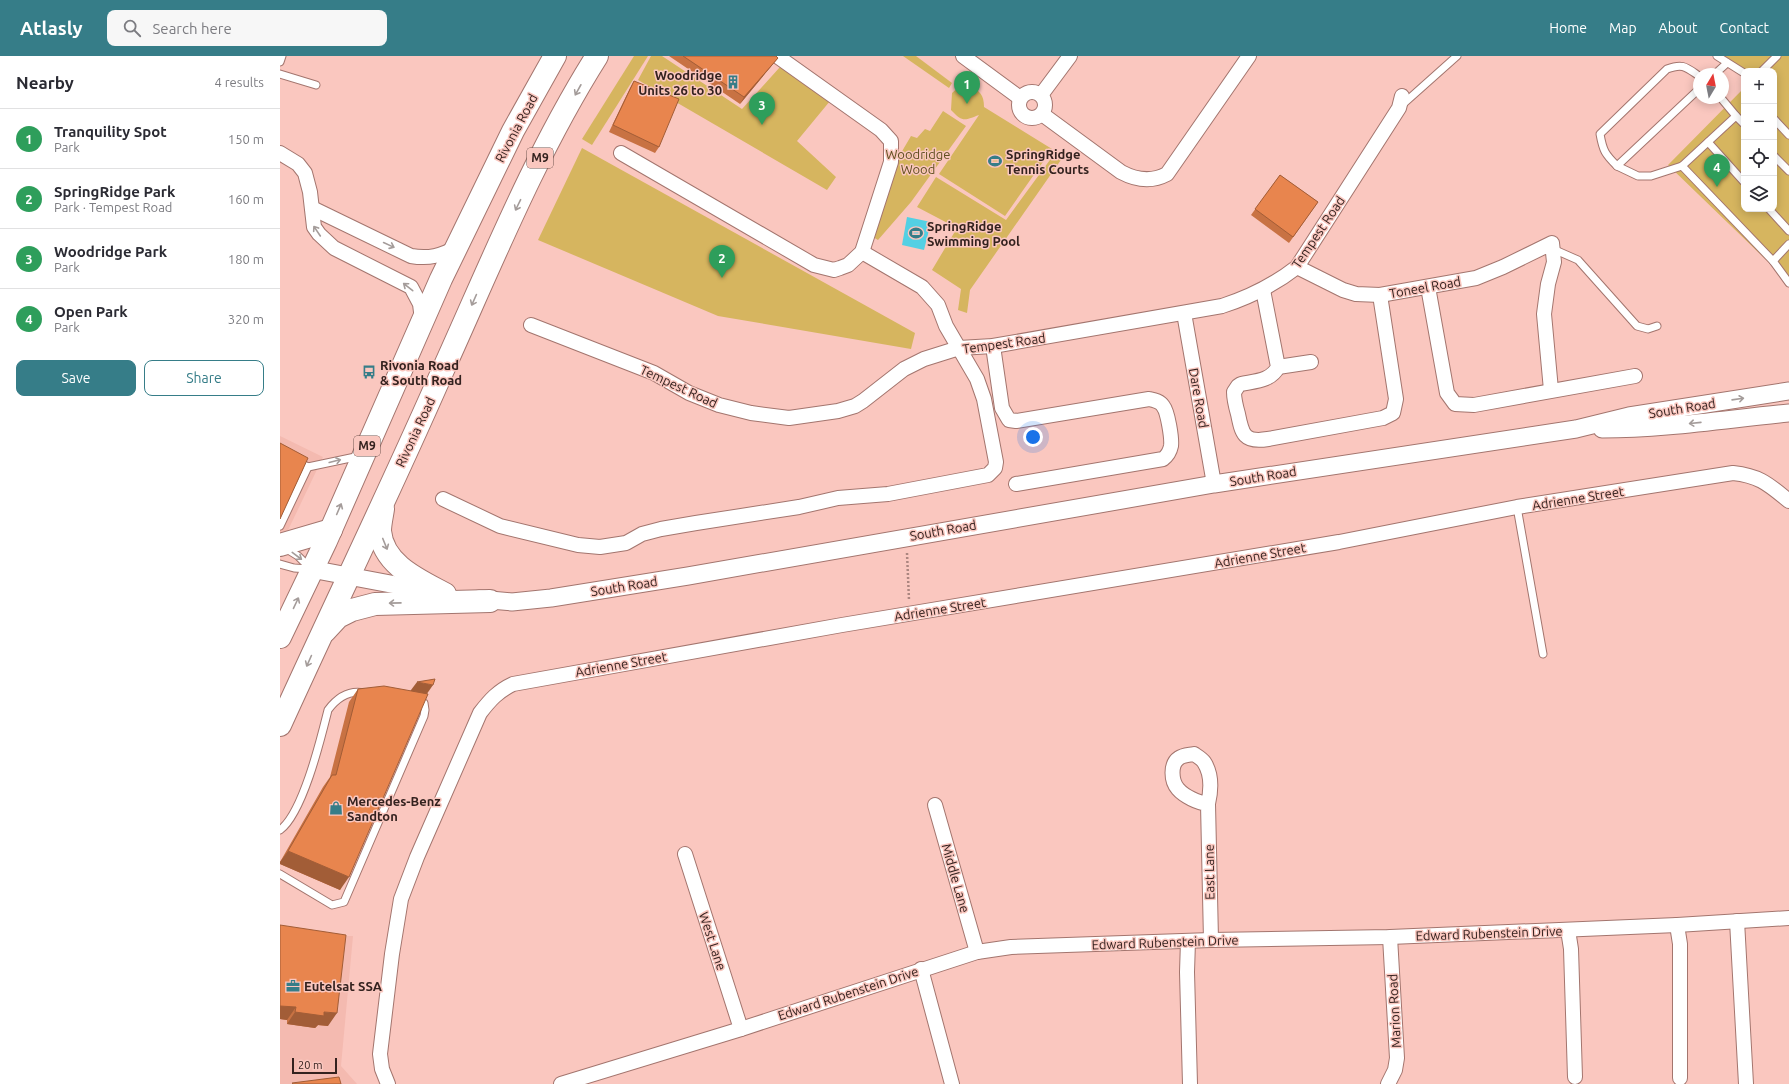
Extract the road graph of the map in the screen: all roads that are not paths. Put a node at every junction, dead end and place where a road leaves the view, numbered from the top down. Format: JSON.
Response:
{"nodes":[{"id":1,"x":282,"y":56,"type":"edge"},
{"id":2,"x":555,"y":56,"type":"edge"},
{"id":3,"x":597,"y":56,"type":"edge"},
{"id":4,"x":777,"y":56,"type":"edge"},
{"id":5,"x":963,"y":56,"type":"edge"},
{"id":6,"x":1070,"y":56,"type":"edge"},
{"id":7,"x":1458,"y":56,"type":"edge"},
{"id":8,"x":1718,"y":56,"type":"edge"},
{"id":9,"x":1777,"y":56,"type":"edge"},
{"id":10,"x":1247,"y":57,"type":"edge"},
{"id":11,"x":280,"y":62,"type":"edge"},
{"id":12,"x":1727,"y":63,"type":"junction"},
{"id":13,"x":1722,"y":68,"type":"edge"},
{"id":14,"x":1765,"y":68,"type":"edge"},
{"id":15,"x":1741,"y":71,"type":"edge"},
{"id":16,"x":1693,"y":72,"type":"edge"},
{"id":17,"x":280,"y":74,"type":"edge"},
{"id":18,"x":316,"y":85,"type":"dead end"},
{"id":19,"x":1041,"y":94,"type":"junction"},
{"id":20,"x":1693,"y":95,"type":"edge"},
{"id":21,"x":1020,"y":98,"type":"junction"},
{"id":22,"x":1400,"y":102,"type":"joint"},
{"id":23,"x":1726,"y":104,"type":"edge"},
{"id":24,"x":1042,"y":114,"type":"junction"},
{"id":25,"x":1736,"y":116,"type":"junction"},
{"id":26,"x":1741,"y":121,"type":"edge"},
{"id":27,"x":1777,"y":122,"type":"edge"},
{"id":28,"x":1789,"y":135,"type":"edge"},
{"id":29,"x":1708,"y":142,"type":"junction"},
{"id":30,"x":280,"y":153,"type":"edge"},
{"id":31,"x":621,"y":153,"type":"dead end"},
{"id":32,"x":1777,"y":159,"type":"edge"},
{"id":33,"x":1617,"y":166,"type":"junction"},
{"id":34,"x":1682,"y":166,"type":"junction"},
{"id":35,"x":1789,"y":172,"type":"edge"},
{"id":36,"x":1741,"y":179,"type":"edge"},
{"id":37,"x":312,"y":208,"type":"junction"},
{"id":38,"x":1772,"y":212,"type":"edge"},
{"id":39,"x":1789,"y":231,"type":"edge"},
{"id":40,"x":1789,"y":244,"type":"edge"},
{"id":41,"x":457,"y":246,"type":"junction"},
{"id":42,"x":1552,"y":246,"type":"junction"},
{"id":43,"x":862,"y":252,"type":"junction"},
{"id":44,"x":1773,"y":261,"type":"junction"},
{"id":45,"x":1297,"y":267,"type":"junction"},
{"id":46,"x":1789,"y":283,"type":"edge"},
{"id":47,"x":1428,"y":287,"type":"junction"},
{"id":48,"x":1263,"y":290,"type":"junction"},
{"id":49,"x":1380,"y":295,"type":"junction"},
{"id":50,"x":1184,"y":313,"type":"junction"},
{"id":51,"x":422,"y":322,"type":"junction"},
{"id":52,"x":531,"y":325,"type":"dead end"},
{"id":53,"x":1657,"y":326,"type":"dead end"},
{"id":54,"x":993,"y":346,"type":"junction"},
{"id":55,"x":959,"y":348,"type":"junction"},
{"id":56,"x":1311,"y":362,"type":"dead end"},
{"id":57,"x":1278,"y":367,"type":"junction"},
{"id":58,"x":1635,"y":376,"type":"dead end"},
{"id":59,"x":1551,"y":390,"type":"junction"},
{"id":60,"x":1789,"y":391,"type":"edge"},
{"id":61,"x":1789,"y":413,"type":"edge"},
{"id":62,"x":1576,"y":429,"type":"junction"},
{"id":63,"x":362,"y":456,"type":"junction"},
{"id":64,"x":291,"y":457,"type":"edge"},
{"id":65,"x":308,"y":467,"type":"junction"},
{"id":66,"x":1016,"y":484,"type":"dead end"},
{"id":67,"x":1214,"y":484,"type":"junction"},
{"id":68,"x":386,"y":492,"type":"junction"},
{"id":69,"x":443,"y":499,"type":"dead end"},
{"id":70,"x":1789,"y":501,"type":"edge"},
{"id":71,"x":1518,"y":507,"type":"junction"},
{"id":72,"x":280,"y":526,"type":"edge"},
{"id":73,"x":330,"y":530,"type":"junction"},
{"id":74,"x":280,"y":545,"type":"edge"},
{"id":75,"x":280,"y":564,"type":"edge"},
{"id":76,"x":311,"y":569,"type":"junction"},
{"id":77,"x":348,"y":575,"type":"junction"},
{"id":78,"x":445,"y":594,"type":"junction"},
{"id":79,"x":490,"y":601,"type":"junction"},
{"id":80,"x":320,"y":636,"type":"junction"},
{"id":81,"x":280,"y":637,"type":"edge"},
{"id":82,"x":1543,"y":654,"type":"dead end"},
{"id":83,"x":375,"y":694,"type":"edge"},
{"id":84,"x":410,"y":700,"type":"edge"},
{"id":85,"x":280,"y":725,"type":"edge"},
{"id":86,"x":1208,"y":804,"type":"dead end"},
{"id":87,"x":935,"y":805,"type":"dead end"},
{"id":88,"x":280,"y":830,"type":"edge"},
{"id":89,"x":685,"y":854,"type":"dead end"},
{"id":90,"x":280,"y":874,"type":"edge"},
{"id":91,"x":1789,"y":918,"type":"edge"},
{"id":92,"x":1737,"y":922,"type":"junction"},
{"id":93,"x":1678,"y":925,"type":"junction"},
{"id":94,"x":1568,"y":930,"type":"junction"},
{"id":95,"x":1390,"y":937,"type":"junction"},
{"id":96,"x":1211,"y":940,"type":"junction"},
{"id":97,"x":1188,"y":941,"type":"junction"},
{"id":98,"x":977,"y":952,"type":"junction"},
{"id":99,"x":921,"y":969,"type":"junction"},
{"id":100,"x":741,"y":1029,"type":"junction"},
{"id":101,"x":1575,"y":1077,"type":"dead end"},
{"id":102,"x":1680,"y":1078,"type":"dead end"},
{"id":103,"x":388,"y":1084,"type":"edge"},
{"id":104,"x":561,"y":1084,"type":"edge"},
{"id":105,"x":952,"y":1084,"type":"edge"},
{"id":106,"x":1190,"y":1084,"type":"edge"},
{"id":107,"x":1388,"y":1084,"type":"edge"},
{"id":108,"x":1746,"y":1084,"type":"edge"}],
"edges":[{"from":1,"to":11,"type":"lane"},
{"from":2,"to":41,"type":"main road","name":"Rivonia Road","number":"M9"},
{"from":3,"to":68,"type":"main road","name":"Rivonia Road","number":"M9","one_way":true},
{"from":4,"to":43,"type":"street"},
{"from":5,"to":21,"type":"street"},
{"from":6,"to":19,"type":"street"},
{"from":7,"to":22,"type":"lane"},
{"from":8,"to":12,"type":"lane"},
{"from":9,"to":14,"type":"lane"},
{"from":10,"to":24,"type":"street"},
{"from":12,"to":13,"type":"lane"},
{"from":12,"to":15,"type":"lane"},
{"from":16,"to":33,"type":"lane"},
{"from":17,"to":18,"type":"lane"},
{"from":19,"to":21,"type":"street"},
{"from":19,"to":24,"type":"street"},
{"from":20,"to":33,"type":"lane"},
{"from":21,"to":24,"type":"street"},
{"from":22,"to":45,"type":"street","name":"Tempest Road"},
{"from":23,"to":25,"type":"lane"},
{"from":25,"to":26,"type":"lane"},
{"from":25,"to":29,"type":"lane"},
{"from":27,"to":28,"type":"lane"},
{"from":29,"to":34,"type":"lane"},
{"from":29,"to":36,"type":"lane"},
{"from":30,"to":37,"type":"street"},
{"from":31,"to":43,"type":"street"},
{"from":32,"to":35,"type":"lane"},
{"from":33,"to":34,"type":"lane"},
{"from":34,"to":44,"type":"lane"},
{"from":37,"to":41,"type":"street","one_way":true},
{"from":51,"to":37,"type":"street","one_way":true},
{"from":38,"to":39,"type":"lane"},
{"from":40,"to":44,"type":"lane"},
{"from":41,"to":51,"type":"main road","name":"Rivonia Road","number":"M9"},
{"from":42,"to":47,"type":"street","name":"Toneel Road"},
{"from":42,"to":53,"type":"lane"},
{"from":42,"to":59,"type":"street"},
{"from":43,"to":55,"type":"street"},
{"from":44,"to":46,"type":"lane"},
{"from":45,"to":48,"type":"street","name":"Tempest Road"},
{"from":45,"to":49,"type":"street","name":"Toneel Road"},
{"from":47,"to":49,"type":"street","name":"Toneel Road"},
{"from":47,"to":59,"type":"street"},
{"from":48,"to":50,"type":"street","name":"Tempest Road"},
{"from":48,"to":57,"type":"street"},
{"from":49,"to":57,"type":"street"},
{"from":50,"to":54,"type":"street","name":"Tempest Road"},
{"from":50,"to":67,"type":"street","name":"Dare Road"},
{"from":51,"to":63,"type":"main road","name":"Rivonia Road","number":"M9"},
{"from":52,"to":55,"type":"street","name":"Tempest Road"},
{"from":54,"to":55,"type":"street","name":"Tempest Road"},
{"from":54,"to":66,"type":"street"},
{"from":55,"to":69,"type":"street"},
{"from":56,"to":57,"type":"street"},
{"from":58,"to":59,"type":"street"},
{"from":62,"to":60,"type":"street","name":"South Road","one_way":true},
{"from":61,"to":62,"type":"street","name":"South Road","one_way":true},
{"from":62,"to":67,"type":"street","name":"South Road"},
{"from":65,"to":63,"type":"lane","one_way":true},
{"from":73,"to":63,"type":"main road","name":"Rivonia Road","number":"M9","one_way":true},
{"from":64,"to":65,"type":"lane"},
{"from":65,"to":72,"type":"lane"},
{"from":67,"to":79,"type":"street","name":"South Road"},
{"from":68,"to":77,"type":"main road","name":"Rivonia Road","number":"M9"},
{"from":68,"to":78,"type":"main road","one_way":true},
{"from":70,"to":71,"type":"street","name":"Adrienne Street"},
{"from":71,"to":82,"type":"lane"},
{"from":71,"to":103,"type":"street","name":"Adrienne Street"},
{"from":73,"to":74,"type":"main road"},
{"from":73,"to":76,"type":"main road","name":"Rivonia Road","number":"M9"},
{"from":74,"to":76,"type":"lane","one_way":true},
{"from":75,"to":76,"type":"lane"},
{"from":76,"to":77,"type":"street","name":"South Road"},
{"from":81,"to":76,"type":"main road","name":"Rivonia Road","number":"M9","one_way":true},
{"from":77,"to":78,"type":"street","name":"South Road"},
{"from":77,"to":80,"type":"main road","name":"Rivonia Road","number":"M9"},
{"from":78,"to":79,"type":"street","name":"South Road"},
{"from":79,"to":80,"type":"main road","one_way":true},
{"from":80,"to":85,"type":"main road","name":"Rivonia Road","number":"M9","one_way":true},
{"from":83,"to":88,"type":"lane"},
{"from":84,"to":90,"type":"lane"},
{"from":86,"to":96,"type":"street","name":"East Lane"},
{"from":87,"to":98,"type":"street","name":"Middle Lane"},
{"from":89,"to":100,"type":"street","name":"West Lane"},
{"from":91,"to":92,"type":"street","name":"Edward Rubenstein Drive"},
{"from":92,"to":93,"type":"street","name":"Edward Rubenstein Drive"},
{"from":92,"to":108,"type":"street"},
{"from":93,"to":94,"type":"street","name":"Edward Rubenstein Drive"},
{"from":93,"to":102,"type":"street"},
{"from":94,"to":95,"type":"street","name":"Edward Rubenstein Drive"},
{"from":94,"to":101,"type":"street"},
{"from":95,"to":96,"type":"street","name":"Edward Rubenstein Drive"},
{"from":95,"to":107,"type":"street","name":"Marion Road"},
{"from":96,"to":97,"type":"street","name":"Edward Rubenstein Drive"},
{"from":97,"to":98,"type":"street","name":"Edward Rubenstein Drive"},
{"from":97,"to":106,"type":"street"},
{"from":98,"to":99,"type":"street","name":"Edward Rubenstein Drive"},
{"from":99,"to":100,"type":"street","name":"Edward Rubenstein Drive"},
{"from":99,"to":105,"type":"street"},
{"from":100,"to":104,"type":"street","name":"Edward Rubenstein Drive"}]}
